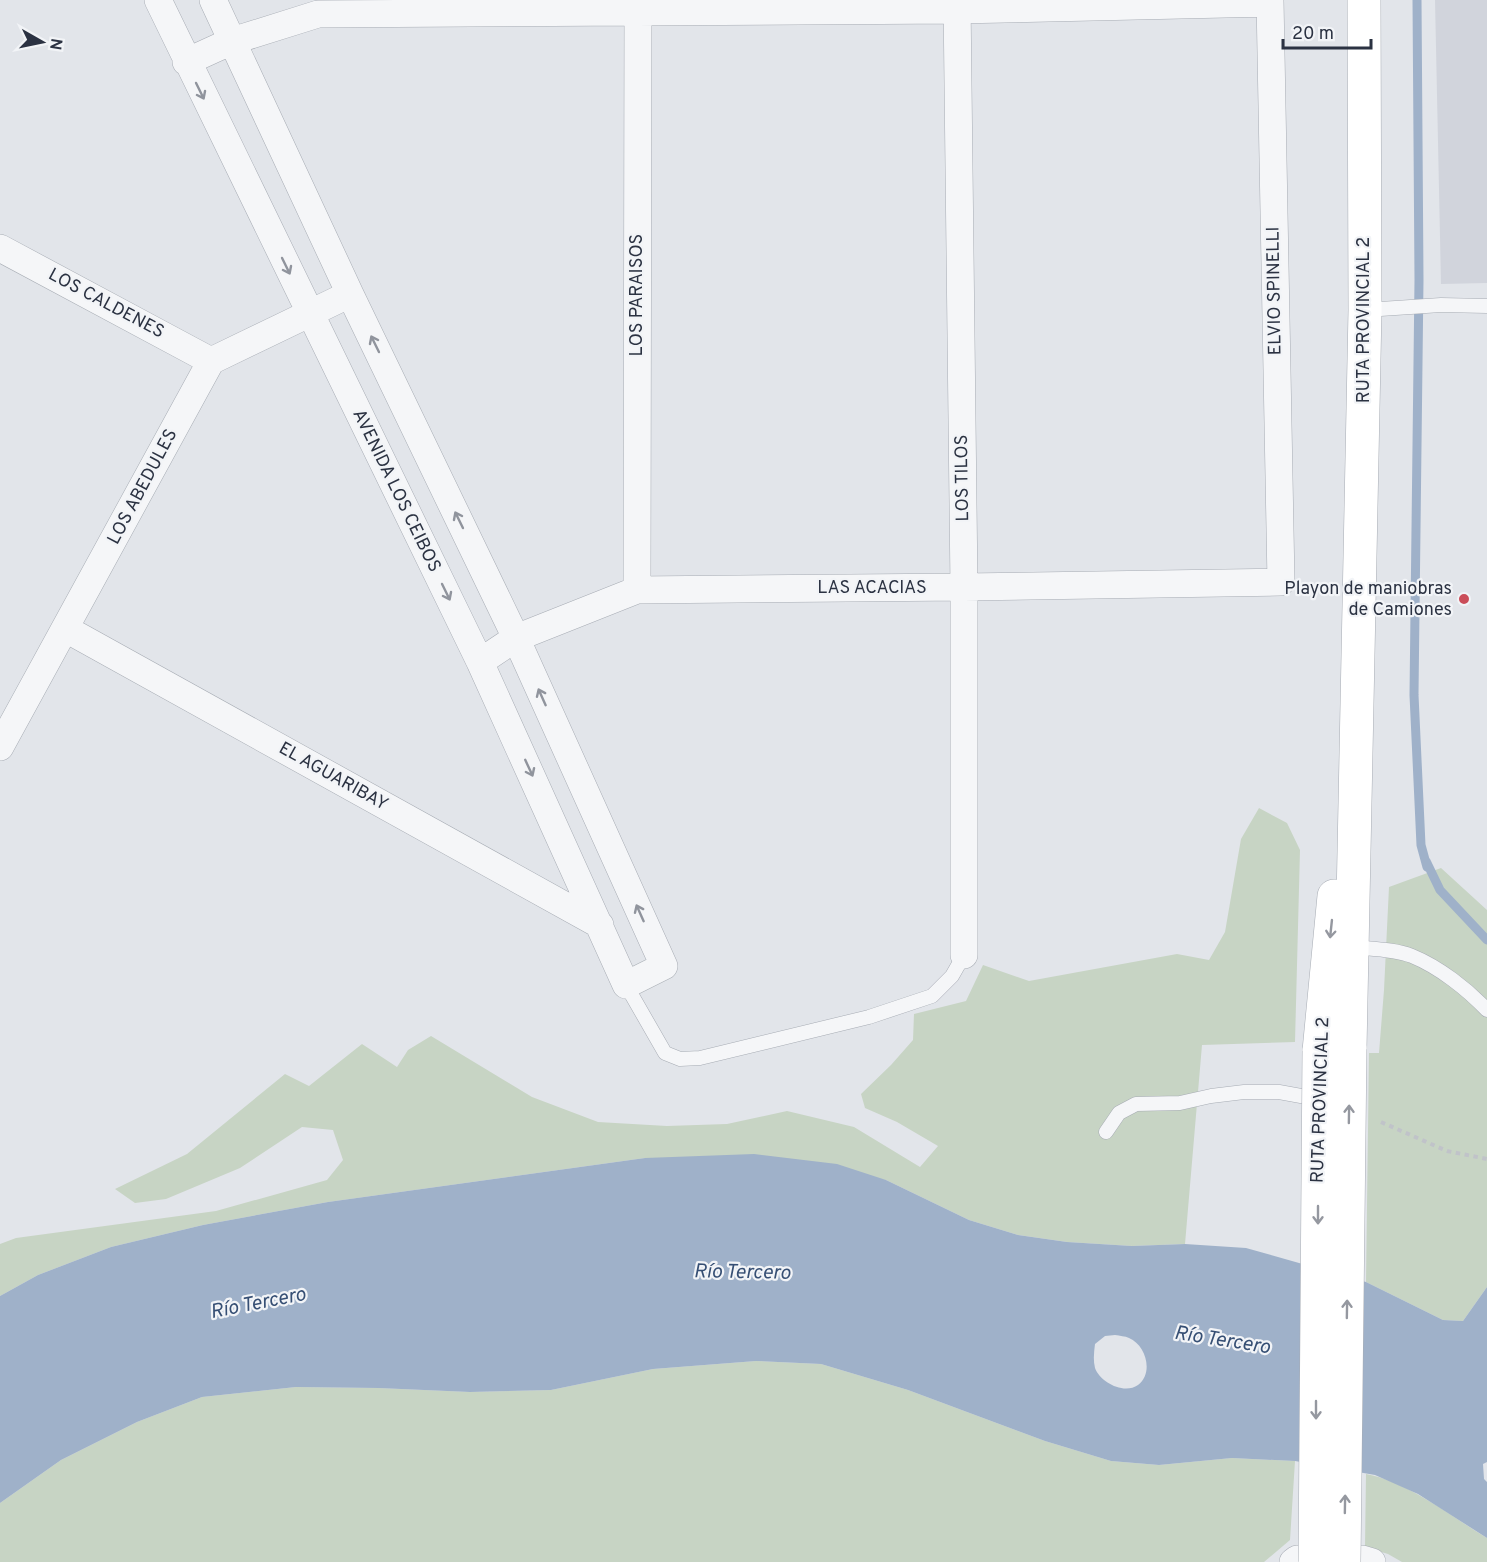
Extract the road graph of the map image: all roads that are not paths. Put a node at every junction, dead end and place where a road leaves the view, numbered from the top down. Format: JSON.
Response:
{"nodes":[{"id":1,"x":158,"y":0,"type":"edge"},
{"id":2,"x":213,"y":0,"type":"edge"},
{"id":3,"x":1364,"y":0,"type":"edge"},
{"id":4,"x":1270,"y":1,"type":"edge"},
{"id":5,"x":957,"y":5,"type":"edge"},
{"id":6,"x":638,"y":6,"type":"edge"},
{"id":7,"x":318,"y":7,"type":"edge"},
{"id":8,"x":232,"y":42,"type":"junction"},
{"id":9,"x":186,"y":62,"type":"junction"},
{"id":10,"x":0,"y":248,"type":"edge"},
{"id":11,"x":350,"y":294,"type":"junction"},
{"id":12,"x":1487,"y":306,"type":"edge"},
{"id":13,"x":1365,"y":310,"type":"junction"},
{"id":14,"x":310,"y":315,"type":"junction"},
{"id":15,"x":211,"y":361,"type":"junction"},
{"id":16,"x":1281,"y":582,"type":"joint"},
{"id":17,"x":964,"y":587,"type":"junction"},
{"id":18,"x":637,"y":590,"type":"junction"},
{"id":19,"x":66,"y":630,"type":"junction"},
{"id":20,"x":516,"y":638,"type":"junction"},
{"id":21,"x":1359,"y":641,"type":"junction"},
{"id":22,"x":480,"y":662,"type":"junction"},
{"id":23,"x":0,"y":747,"type":"edge"},
{"id":24,"x":600,"y":925,"type":"junction"},
{"id":25,"x":1353,"y":947,"type":"junction"},
{"id":26,"x":964,"y":955,"type":"joint"},
{"id":27,"x":626,"y":985,"type":"junction"},
{"id":28,"x":1487,"y":1010,"type":"edge"},
{"id":29,"x":1334,"y":1050,"type":"junction"},
{"id":30,"x":1301,"y":1096,"type":"dead end"},
{"id":31,"x":1106,"y":1132,"type":"dead end"},
{"id":32,"x":1302,"y":1561,"type":"edge"},
{"id":33,"x":1359,"y":1561,"type":"edge"}],
"edges":[{"from":1,"to":9,"type":"street","name":"AVENIDA LOS CEIBOS"},
{"from":2,"to":8,"type":"street"},
{"from":3,"to":13,"type":"main road","name":"RUTA PROVINCIAL 2"},
{"from":4,"to":5,"type":"street"},
{"from":4,"to":16,"type":"street","name":"ELVIO SPINELLI"},
{"from":5,"to":6,"type":"street"},
{"from":5,"to":17,"type":"street","name":"LOS TILOS"},
{"from":6,"to":7,"type":"street"},
{"from":6,"to":18,"type":"street","name":"LOS PARAISOS"},
{"from":7,"to":8,"type":"street"},
{"from":8,"to":9,"type":"street"},
{"from":8,"to":11,"type":"street"},
{"from":9,"to":14,"type":"street","name":"AVENIDA LOS CEIBOS","one_way":true},
{"from":10,"to":15,"type":"street","name":"LOS CALDENES"},
{"from":11,"to":14,"type":"street"},
{"from":20,"to":11,"type":"street","one_way":true},
{"from":12,"to":13,"type":"lane"},
{"from":13,"to":21,"type":"main road","name":"RUTA PROVINCIAL 2"},
{"from":14,"to":15,"type":"street"},
{"from":14,"to":22,"type":"street","name":"AVENIDA LOS CEIBOS","one_way":true},
{"from":15,"to":19,"type":"street","name":"LOS ABEDULES"},
{"from":16,"to":17,"type":"street","name":"LAS ACACIAS"},
{"from":17,"to":18,"type":"street","name":"LAS ACACIAS"},
{"from":17,"to":26,"type":"street","name":"LOS TILOS"},
{"from":18,"to":20,"type":"street","name":"LAS ACACIAS"},
{"from":19,"to":23,"type":"street","name":"LOS ABEDULES"},
{"from":19,"to":24,"type":"street","name":"EL AGUARIBAY"},
{"from":20,"to":22,"type":"street","name":"LAS ACACIAS"},
{"from":27,"to":20,"type":"street","one_way":true},
{"from":21,"to":25,"type":"main road","name":"RUTA PROVINCIAL 2"},
{"from":21,"to":29,"type":"main road","name":"RUTA PROVINCIAL 2","one_way":true},
{"from":22,"to":24,"type":"street","name":"AVENIDA LOS CEIBOS","one_way":true},
{"from":24,"to":27,"type":"street","name":"AVENIDA LOS CEIBOS"},
{"from":25,"to":28,"type":"lane"},
{"from":25,"to":29,"type":"main road","name":"RUTA PROVINCIAL 2"},
{"from":26,"to":27,"type":"lane"},
{"from":29,"to":32,"type":"main road","name":"RUTA PROVINCIAL 2","one_way":true,"bridge":true},
{"from":33,"to":29,"type":"main road","name":"RUTA PROVINCIAL 2","one_way":true,"bridge":true},
{"from":30,"to":31,"type":"lane"}]}
